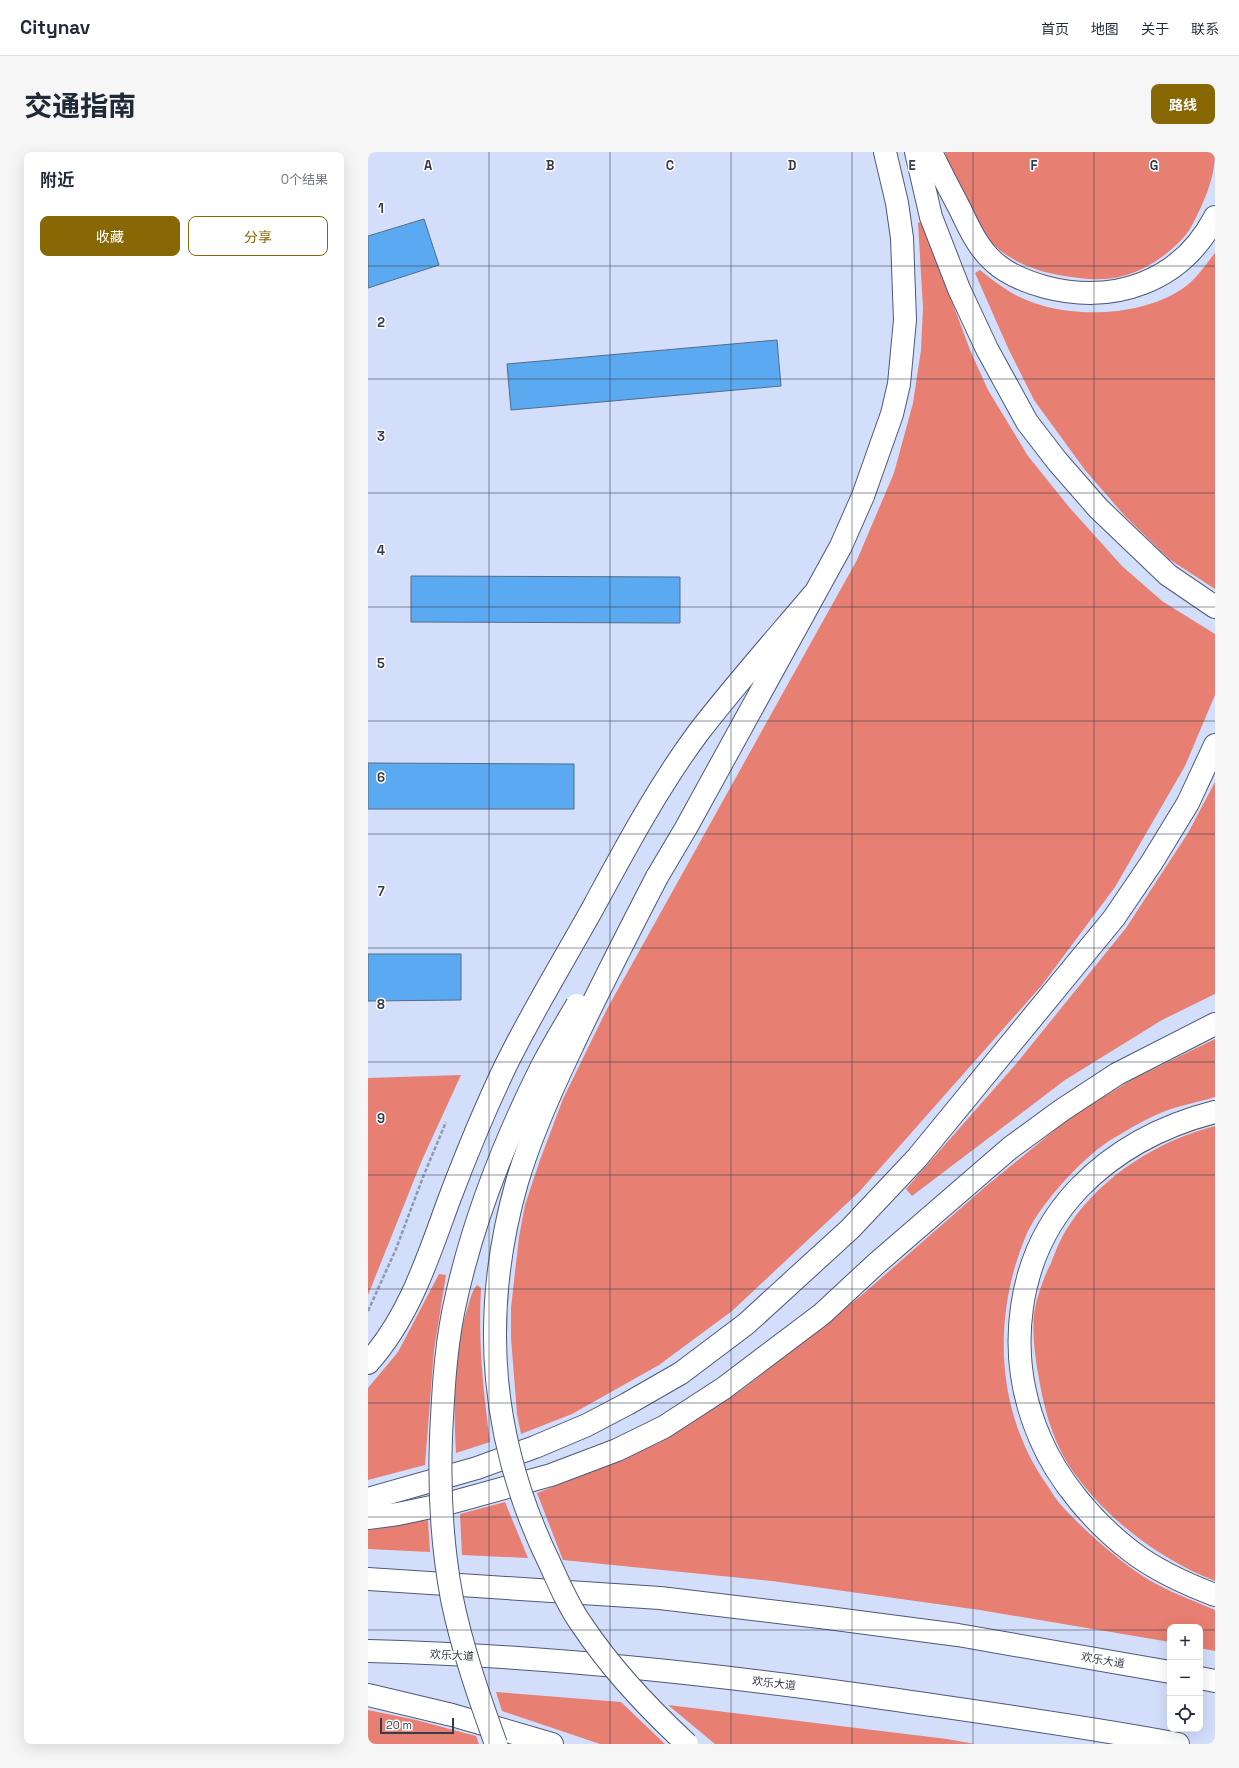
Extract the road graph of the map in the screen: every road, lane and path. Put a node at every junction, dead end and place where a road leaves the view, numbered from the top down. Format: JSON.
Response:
{"nodes":[{"id":1,"x":885,"y":152,"type":"edge"},
{"id":2,"x":916,"y":152,"type":"edge"},
{"id":3,"x":931,"y":152,"type":"edge"},
{"id":4,"x":1215,"y":218,"type":"edge"},
{"id":5,"x":813,"y":595,"type":"junction"},
{"id":6,"x":1215,"y":607,"type":"edge"},
{"id":7,"x":1215,"y":745,"type":"edge"},
{"id":8,"x":657,"y":876,"type":"junction"},
{"id":9,"x":1215,"y":1024,"type":"edge"},
{"id":10,"x":1215,"y":1112,"type":"edge"},
{"id":11,"x":446,"y":1122,"type":"dead end"},
{"id":12,"x":368,"y":1311,"type":"edge"},
{"id":13,"x":368,"y":1363,"type":"edge"},
{"id":14,"x":368,"y":1499,"type":"edge"},
{"id":15,"x":368,"y":1518,"type":"edge"},
{"id":16,"x":368,"y":1580,"type":"edge"},
{"id":17,"x":1215,"y":1595,"type":"edge"},
{"id":18,"x":368,"y":1651,"type":"edge"},
{"id":19,"x":1167,"y":1671,"type":"edge"},
{"id":20,"x":1203,"y":1679,"type":"edge"},
{"id":21,"x":1215,"y":1681,"type":"edge"},
{"id":22,"x":368,"y":1695,"type":"edge"},
{"id":23,"x":496,"y":1744,"type":"edge"},
{"id":24,"x":552,"y":1744,"type":"edge"},
{"id":25,"x":687,"y":1744,"type":"edge"},
{"id":26,"x":1178,"y":1744,"type":"edge"}],
"edges":[{"from":1,"to":5,"type":"highway"},
{"from":2,"to":6,"type":"highway"},
{"from":3,"to":4,"type":"highway"},
{"from":5,"to":8,"type":"highway"},
{"from":5,"to":13,"type":"highway"},
{"from":7,"to":14,"type":"highway"},
{"from":8,"to":23,"type":"highway","bridge":true},
{"from":8,"to":25,"type":"highway","bridge":true},
{"from":9,"to":15,"type":"highway"},
{"from":10,"to":17,"type":"highway"},
{"from":11,"to":12,"type":"path"},
{"from":16,"to":19,"type":"highway","name":"欢乐大道"},
{"from":18,"to":26,"type":"highway","name":"欢乐大道"},
{"from":20,"to":21,"type":"highway"},
{"from":22,"to":24,"type":"highway"}]}
